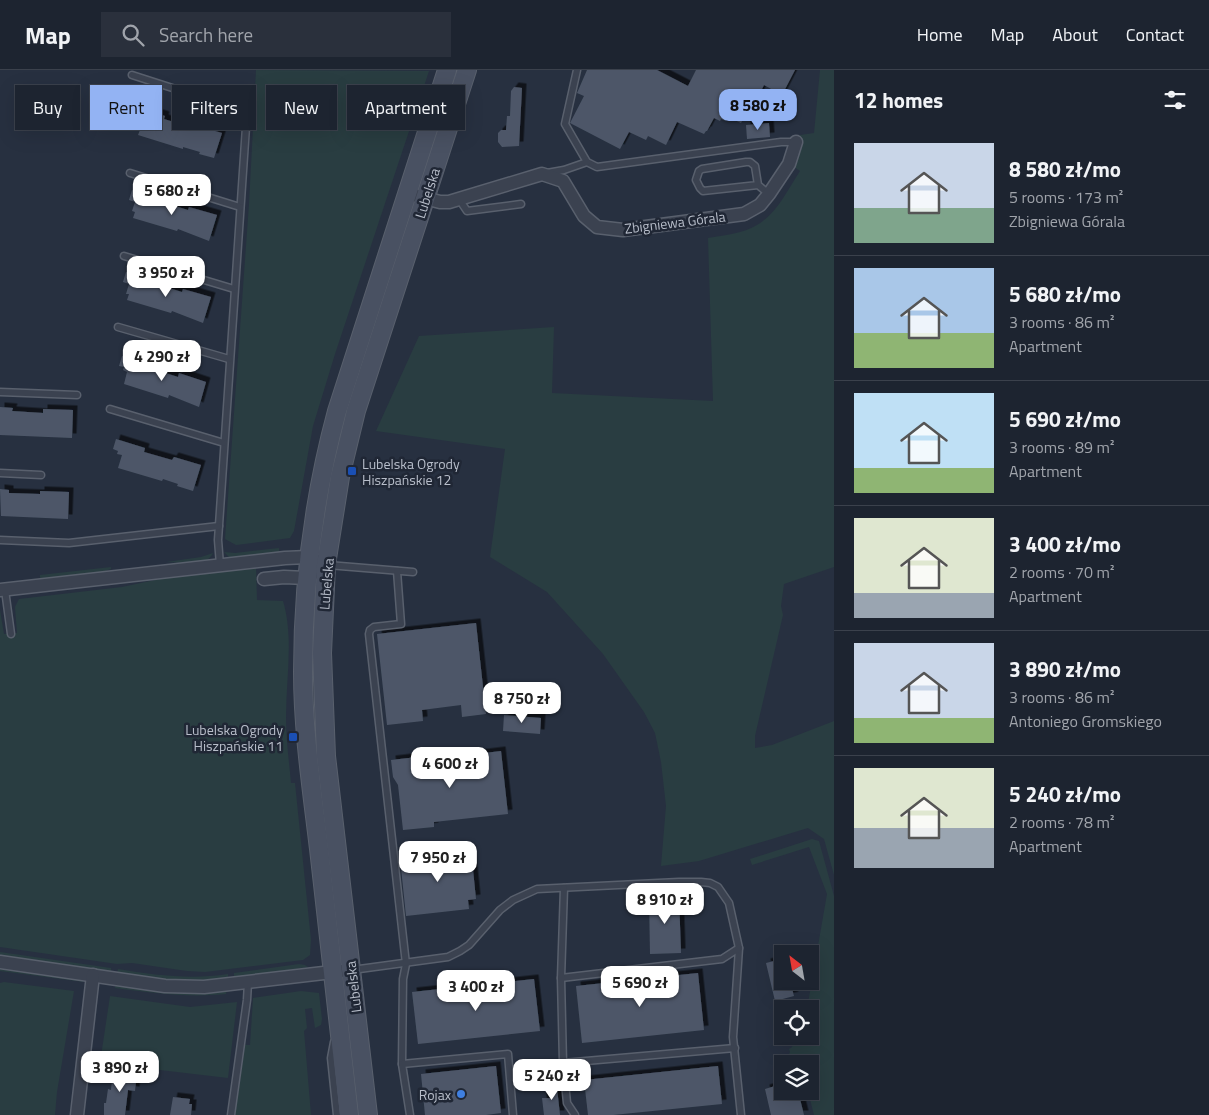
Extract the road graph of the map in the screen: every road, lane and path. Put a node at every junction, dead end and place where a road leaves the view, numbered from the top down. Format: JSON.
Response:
{"nodes":[{"id":1,"x":447,"y":70,"type":"edge"},
{"id":2,"x":467,"y":70,"type":"edge"},
{"id":3,"x":577,"y":70,"type":"edge"},
{"id":4,"x":132,"y":75,"type":"dead end"},
{"id":5,"x":796,"y":142,"type":"joint"},
{"id":6,"x":587,"y":162,"type":"junction"},
{"id":7,"x":130,"y":172,"type":"dead end"},
{"id":8,"x":542,"y":174,"type":"junction"},
{"id":9,"x":758,"y":185,"type":"junction"},
{"id":10,"x":406,"y":193,"type":"junction"},
{"id":11,"x":769,"y":194,"type":"junction"},
{"id":12,"x":425,"y":199,"type":"junction"},
{"id":13,"x":459,"y":199,"type":"junction"},
{"id":14,"x":521,"y":204,"type":"dead end"},
{"id":15,"x":240,"y":207,"type":"junction"},
{"id":16,"x":124,"y":256,"type":"dead end"},
{"id":17,"x":234,"y":289,"type":"junction"},
{"id":18,"x":118,"y":327,"type":"dead end"},
{"id":19,"x":229,"y":359,"type":"junction"},
{"id":20,"x":0,"y":392,"type":"edge"},
{"id":21,"x":77,"y":395,"type":"dead end"},
{"id":22,"x":110,"y":409,"type":"dead end"},
{"id":23,"x":224,"y":443,"type":"junction"},
{"id":24,"x":0,"y":474,"type":"edge"},
{"id":25,"x":41,"y":475,"type":"dead end"},
{"id":26,"x":219,"y":526,"type":"junction"},
{"id":27,"x":0,"y":540,"type":"edge"},
{"id":28,"x":308,"y":557,"type":"junction"},
{"id":29,"x":220,"y":565,"type":"junction"},
{"id":30,"x":326,"y":565,"type":"junction"},
{"id":31,"x":397,"y":571,"type":"junction"},
{"id":32,"x":412,"y":572,"type":"dead end"},
{"id":33,"x":306,"y":578,"type":"junction"},
{"id":34,"x":264,"y":579,"type":"dead end"},
{"id":35,"x":3,"y":590,"type":"edge"},
{"id":36,"x":10,"y":634,"type":"dead end"},
{"id":37,"x":329,"y":780,"type":"junction"},
{"id":38,"x":311,"y":782,"type":"junction"},
{"id":39,"x":564,"y":888,"type":"junction"},
{"id":40,"x":739,"y":948,"type":"junction"},
{"id":41,"x":0,"y":962,"type":"edge"},
{"id":42,"x":406,"y":964,"type":"junction"},
{"id":43,"x":351,"y":970,"type":"junction"},
{"id":44,"x":332,"y":971,"type":"junction"},
{"id":45,"x":92,"y":976,"type":"junction"},
{"id":46,"x":561,"y":978,"type":"junction"},
{"id":47,"x":248,"y":982,"type":"junction"},
{"id":48,"x":338,"y":1024,"type":"junction"},
{"id":49,"x":735,"y":1048,"type":"junction"},
{"id":50,"x":563,"y":1063,"type":"junction"},
{"id":51,"x":402,"y":1064,"type":"junction"},
{"id":52,"x":77,"y":1115,"type":"edge"},
{"id":53,"x":231,"y":1115,"type":"edge"},
{"id":54,"x":337,"y":1115,"type":"edge"},
{"id":55,"x":349,"y":1115,"type":"edge"},
{"id":56,"x":368,"y":1115,"type":"edge"},
{"id":57,"x":410,"y":1115,"type":"edge"},
{"id":58,"x":513,"y":1115,"type":"edge"},
{"id":59,"x":575,"y":1115,"type":"edge"},
{"id":60,"x":741,"y":1115,"type":"edge"}],
"edges":[{"from":1,"to":10,"type":"main road","name":"Lubelska"},
{"from":2,"to":12,"type":"main road","name":"Lubelska"},
{"from":3,"to":6,"type":"lane"},
{"from":4,"to":15,"type":"lane"},
{"from":5,"to":6,"type":"lane"},
{"from":5,"to":11,"type":"street","name":"Zbigniewa Górala"},
{"from":6,"to":8,"type":"lane"},
{"from":7,"to":15,"type":"lane"},
{"from":8,"to":11,"type":"street","name":"Zbigniewa Górala"},
{"from":8,"to":13,"type":"street"},
{"from":9,"to":9,"type":"lane"},
{"from":9,"to":11,"type":"lane"},
{"from":10,"to":12,"type":"street"},
{"from":10,"to":28,"type":"main road","name":"Lubelska"},
{"from":12,"to":13,"type":"street"},
{"from":12,"to":30,"type":"main road","name":"Lubelska"},
{"from":13,"to":14,"type":"lane"},
{"from":15,"to":17,"type":"lane"},
{"from":16,"to":17,"type":"lane"},
{"from":17,"to":19,"type":"lane"},
{"from":18,"to":19,"type":"lane"},
{"from":19,"to":23,"type":"lane"},
{"from":20,"to":21,"type":"lane"},
{"from":22,"to":23,"type":"lane"},
{"from":23,"to":26,"type":"lane"},
{"from":24,"to":25,"type":"lane"},
{"from":26,"to":27,"type":"lane"},
{"from":26,"to":29,"type":"lane"},
{"from":28,"to":29,"type":"street"},
{"from":28,"to":30,"type":"street"},
{"from":28,"to":33,"type":"main road","name":"Lubelska"},
{"from":29,"to":35,"type":"street"},
{"from":30,"to":31,"type":"lane"},
{"from":30,"to":33,"type":"street"},
{"from":30,"to":37,"type":"main road","name":"Lubelska"},
{"from":31,"to":32,"type":"lane"},
{"from":31,"to":42,"type":"lane"},
{"from":33,"to":34,"type":"street"},
{"from":33,"to":38,"type":"main road","name":"Lubelska"},
{"from":35,"to":36,"type":"lane"},
{"from":37,"to":38,"type":"main road"},
{"from":37,"to":43,"type":"main road","name":"Lubelska"},
{"from":38,"to":44,"type":"main road","name":"Lubelska"},
{"from":39,"to":40,"type":"lane"},
{"from":39,"to":42,"type":"lane"},
{"from":39,"to":46,"type":"lane"},
{"from":40,"to":46,"type":"lane"},
{"from":40,"to":49,"type":"lane"},
{"from":41,"to":45,"type":"street"},
{"from":42,"to":43,"type":"lane"},
{"from":42,"to":51,"type":"lane"},
{"from":43,"to":44,"type":"street"},
{"from":43,"to":56,"type":"main road","name":"Lubelska"},
{"from":44,"to":47,"type":"street"},
{"from":44,"to":48,"type":"main road","name":"Lubelska"},
{"from":45,"to":47,"type":"street"},
{"from":45,"to":52,"type":"street"},
{"from":46,"to":50,"type":"lane"},
{"from":47,"to":53,"type":"lane"},
{"from":48,"to":54,"type":"lane"},
{"from":48,"to":55,"type":"main road","name":"Lubelska"},
{"from":49,"to":50,"type":"lane"},
{"from":49,"to":60,"type":"lane"},
{"from":50,"to":59,"type":"lane"},
{"from":51,"to":57,"type":"lane"},
{"from":51,"to":58,"type":"lane"}]}
